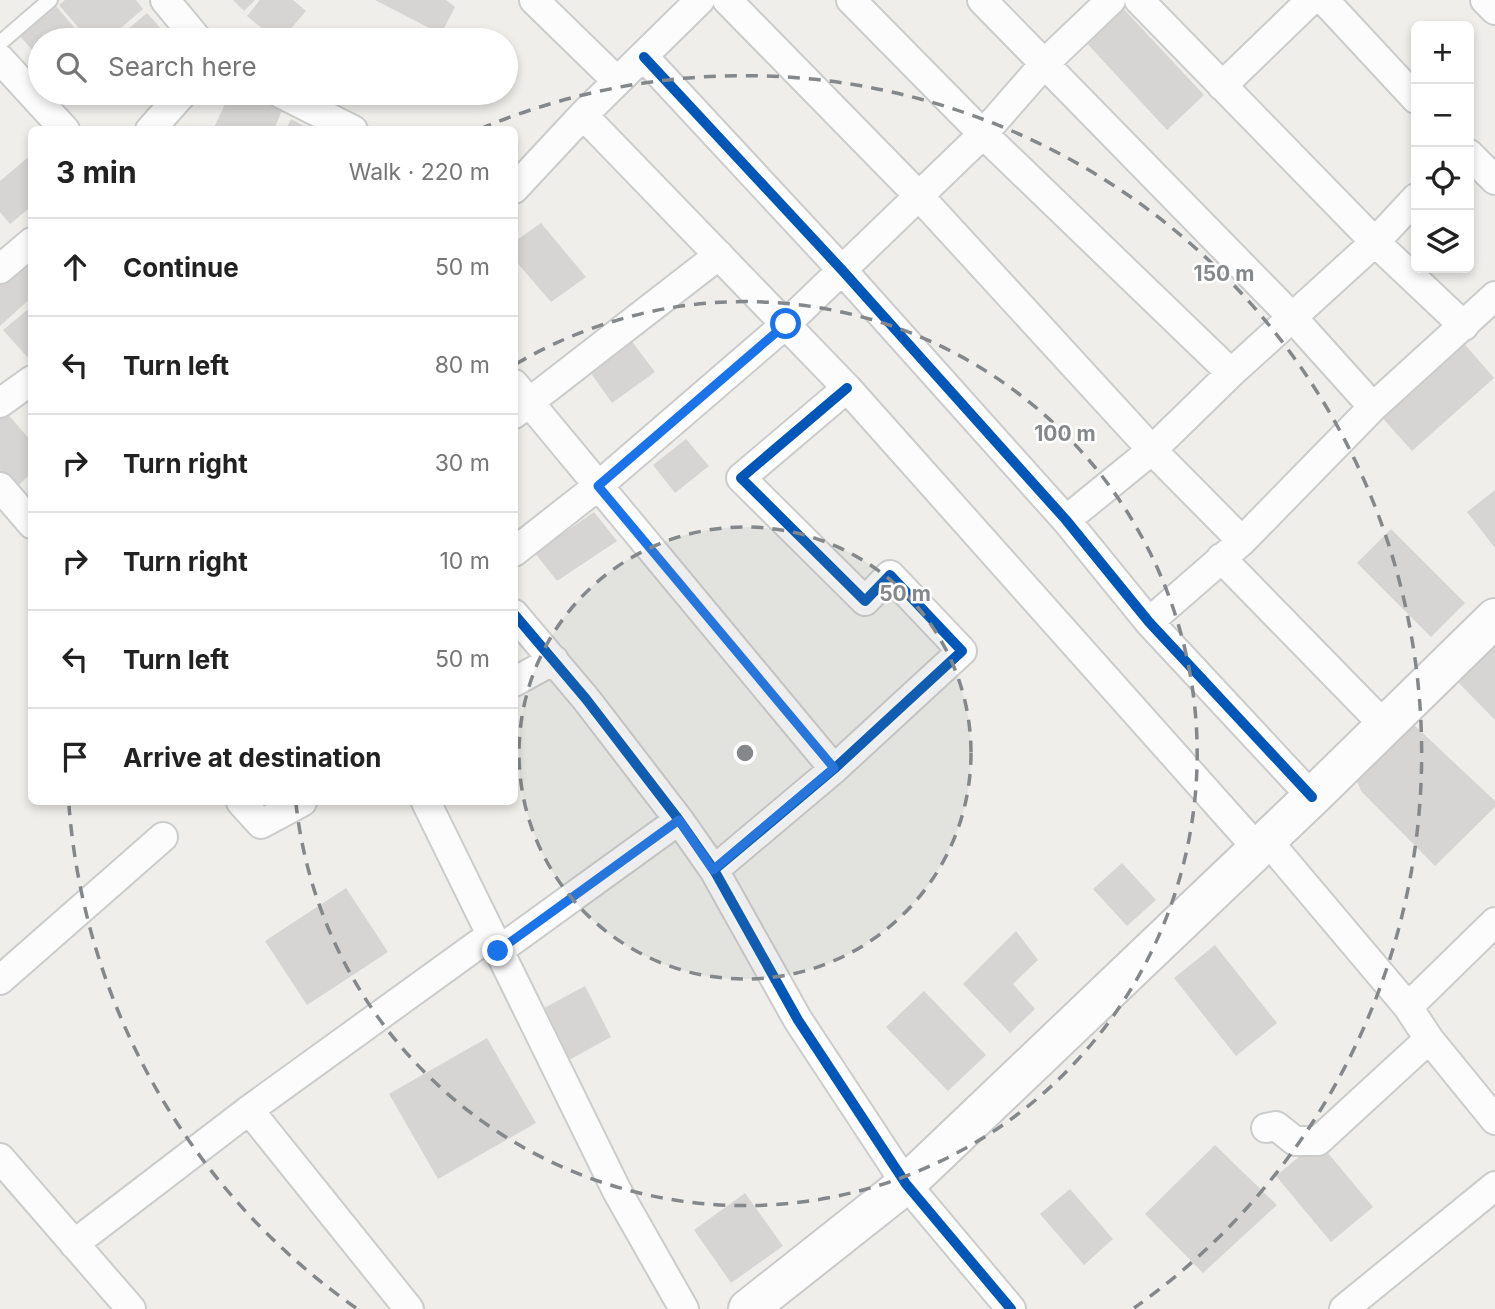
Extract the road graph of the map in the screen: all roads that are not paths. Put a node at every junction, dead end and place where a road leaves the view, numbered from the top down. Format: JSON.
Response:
{"nodes":[{"id":1,"x":50,"y":0,"type":"edge"},
{"id":2,"x":165,"y":0,"type":"edge"},
{"id":3,"x":534,"y":0,"type":"edge"},
{"id":4,"x":700,"y":0,"type":"edge"},
{"id":5,"x":727,"y":0,"type":"edge"},
{"id":6,"x":851,"y":0,"type":"edge"},
{"id":7,"x":982,"y":0,"type":"edge"},
{"id":8,"x":1111,"y":0,"type":"edge"},
{"id":9,"x":1139,"y":0,"type":"edge"},
{"id":10,"x":1311,"y":0,"type":"edge"},
{"id":11,"x":1324,"y":0,"type":"edge"},
{"id":12,"x":1485,"y":0,"type":"edge"},
{"id":13,"x":1495,"y":10,"type":"edge"},
{"id":14,"x":188,"y":28,"type":"edge"},
{"id":15,"x":0,"y":43,"type":"edge"},
{"id":16,"x":643,"y":57,"type":"junction"},
{"id":17,"x":0,"y":59,"type":"edge"},
{"id":18,"x":1046,"y":62,"type":"junction"},
{"id":19,"x":617,"y":80,"type":"junction"},
{"id":20,"x":1222,"y":86,"type":"junction"},
{"id":21,"x":28,"y":90,"type":"edge"},
{"id":22,"x":1411,"y":94,"type":"edge"},
{"id":23,"x":42,"y":105,"type":"edge"},
{"id":24,"x":172,"y":105,"type":"edge"},
{"id":25,"x":304,"y":105,"type":"edge"},
{"id":26,"x":583,"y":115,"type":"junction"},
{"id":27,"x":61,"y":126,"type":"edge"},
{"id":28,"x":154,"y":126,"type":"edge"},
{"id":29,"x":345,"y":126,"type":"edge"},
{"id":30,"x":983,"y":134,"type":"junction"},
{"id":31,"x":1474,"y":159,"type":"edge"},
{"id":32,"x":1495,"y":180,"type":"edge"},
{"id":33,"x":518,"y":185,"type":"edge"},
{"id":34,"x":919,"y":196,"type":"junction"},
{"id":35,"x":1411,"y":203,"type":"edge"},
{"id":36,"x":1375,"y":242,"type":"junction"},
{"id":37,"x":28,"y":246,"type":"edge"},
{"id":38,"x":719,"y":256,"type":"junction"},
{"id":39,"x":0,"y":270,"type":"edge"},
{"id":40,"x":842,"y":270,"type":"junction"},
{"id":41,"x":1495,"y":296,"type":"edge"},
{"id":42,"x":1293,"y":318,"type":"junction"},
{"id":43,"x":786,"y":324,"type":"junction"},
{"id":44,"x":1464,"y":326,"type":"junction"},
{"id":45,"x":1231,"y":373,"type":"junction"},
{"id":46,"x":28,"y":383,"type":"edge"},
{"id":47,"x":847,"y":388,"type":"junction"},
{"id":48,"x":520,"y":400,"type":"edge"},
{"id":49,"x":0,"y":403,"type":"edge"},
{"id":50,"x":1373,"y":407,"type":"junction"},
{"id":51,"x":1152,"y":450,"type":"junction"},
{"id":52,"x":598,"y":486,"type":"junction"},
{"id":53,"x":0,"y":487,"type":"edge"},
{"id":54,"x":28,"y":519,"type":"edge"},
{"id":55,"x":1066,"y":520,"type":"junction"},
{"id":56,"x":518,"y":549,"type":"edge"},
{"id":57,"x":1232,"y":550,"type":"junction"},
{"id":58,"x":1495,"y":618,"type":"edge"},
{"id":59,"x":518,"y":619,"type":"edge"},
{"id":60,"x":1149,"y":622,"type":"junction"},
{"id":61,"x":554,"y":660,"type":"junction"},
{"id":62,"x":518,"y":680,"type":"edge"},
{"id":63,"x":1385,"y":726,"type":"junction"},
{"id":64,"x":834,"y":768,"type":"junction"},
{"id":65,"x":1312,"y":797,"type":"junction"},
{"id":66,"x":244,"y":805,"type":"edge"},
{"id":67,"x":296,"y":805,"type":"edge"},
{"id":68,"x":427,"y":805,"type":"edge"},
{"id":69,"x":679,"y":820,"type":"junction"},
{"id":70,"x":163,"y":837,"type":"dead end"},
{"id":71,"x":1262,"y":844,"type":"junction"},
{"id":72,"x":713,"y":870,"type":"junction"},
{"id":73,"x":1495,"y":922,"type":"edge"},
{"id":74,"x":494,"y":943,"type":"junction"},
{"id":75,"x":0,"y":980,"type":"edge"},
{"id":76,"x":1408,"y":1007,"type":"junction"},
{"id":77,"x":1429,"y":1038,"type":"junction"},
{"id":78,"x":248,"y":1110,"type":"junction"},
{"id":79,"x":1495,"y":1120,"type":"edge"},
{"id":80,"x":1266,"y":1128,"type":"dead end"},
{"id":81,"x":0,"y":1158,"type":"edge"},
{"id":82,"x":906,"y":1184,"type":"junction"},
{"id":83,"x":1495,"y":1186,"type":"edge"},
{"id":84,"x":74,"y":1244,"type":"junction"},
{"id":85,"x":131,"y":1309,"type":"edge"},
{"id":86,"x":409,"y":1309,"type":"edge"},
{"id":87,"x":684,"y":1309,"type":"edge"},
{"id":88,"x":748,"y":1309,"type":"edge"},
{"id":89,"x":1011,"y":1309,"type":"edge"},
{"id":90,"x":1344,"y":1309,"type":"edge"}],
"edges":[{"from":1,"to":15,"type":"lane"},
{"from":2,"to":14,"type":"street"},
{"from":3,"to":19,"type":"street"},
{"from":4,"to":16,"type":"street"},
{"from":5,"to":34,"type":"street"},
{"from":6,"to":30,"type":"street"},
{"from":7,"to":18,"type":"street"},
{"from":8,"to":18,"type":"street"},
{"from":9,"to":20,"type":"street"},
{"from":10,"to":20,"type":"street"},
{"from":11,"to":22,"type":"street"},
{"from":12,"to":13,"type":"street"},
{"from":16,"to":19,"type":"street"},
{"from":16,"to":40,"type":"street"},
{"from":17,"to":21,"type":"street"},
{"from":18,"to":30,"type":"street"},
{"from":18,"to":42,"type":"street"},
{"from":19,"to":26,"type":"street"},
{"from":20,"to":36,"type":"street"},
{"from":23,"to":27,"type":"street"},
{"from":24,"to":28,"type":"street"},
{"from":25,"to":29,"type":"street"},
{"from":26,"to":33,"type":"street"},
{"from":26,"to":38,"type":"street"},
{"from":30,"to":34,"type":"street"},
{"from":30,"to":45,"type":"street"},
{"from":31,"to":32,"type":"street"},
{"from":34,"to":40,"type":"street"},
{"from":34,"to":51,"type":"street"},
{"from":35,"to":36,"type":"street"},
{"from":36,"to":42,"type":"street"},
{"from":36,"to":44,"type":"street"},
{"from":37,"to":39,"type":"street"},
{"from":38,"to":43,"type":"street"},
{"from":38,"to":48,"type":"street"},
{"from":40,"to":43,"type":"street"},
{"from":40,"to":55,"type":"street"},
{"from":41,"to":44,"type":"street"},
{"from":42,"to":45,"type":"street"},
{"from":42,"to":50,"type":"street"},
{"from":43,"to":47,"type":"street"},
{"from":43,"to":52,"type":"street"},
{"from":44,"to":50,"type":"street"},
{"from":45,"to":51,"type":"street"},
{"from":46,"to":49,"type":"street"},
{"from":47,"to":64,"type":"street"},
{"from":47,"to":71,"type":"street"},
{"from":48,"to":52,"type":"street"},
{"from":50,"to":57,"type":"street"},
{"from":51,"to":55,"type":"street"},
{"from":51,"to":57,"type":"street"},
{"from":52,"to":56,"type":"street"},
{"from":52,"to":64,"type":"street"},
{"from":53,"to":54,"type":"street"},
{"from":55,"to":60,"type":"street"},
{"from":57,"to":60,"type":"street"},
{"from":57,"to":63,"type":"street"},
{"from":58,"to":63,"type":"main road"},
{"from":59,"to":61,"type":"street"},
{"from":60,"to":65,"type":"street"},
{"from":61,"to":62,"type":"street"},
{"from":61,"to":69,"type":"street"},
{"from":63,"to":65,"type":"main road"},
{"from":64,"to":72,"type":"street"},
{"from":65,"to":71,"type":"main road"},
{"from":66,"to":67,"type":"street"},
{"from":68,"to":74,"type":"street"},
{"from":69,"to":72,"type":"street"},
{"from":69,"to":74,"type":"street"},
{"from":70,"to":75,"type":"street"},
{"from":71,"to":76,"type":"street"},
{"from":71,"to":82,"type":"main road"},
{"from":72,"to":82,"type":"street"},
{"from":73,"to":76,"type":"street"},
{"from":74,"to":78,"type":"street"},
{"from":74,"to":87,"type":"street"},
{"from":76,"to":77,"type":"street"},
{"from":77,"to":79,"type":"street"},
{"from":77,"to":80,"type":"street"},
{"from":78,"to":84,"type":"street"},
{"from":78,"to":86,"type":"street"},
{"from":81,"to":84,"type":"street"},
{"from":82,"to":88,"type":"main road"},
{"from":82,"to":89,"type":"street"},
{"from":83,"to":90,"type":"street"},
{"from":84,"to":85,"type":"street"}]}
